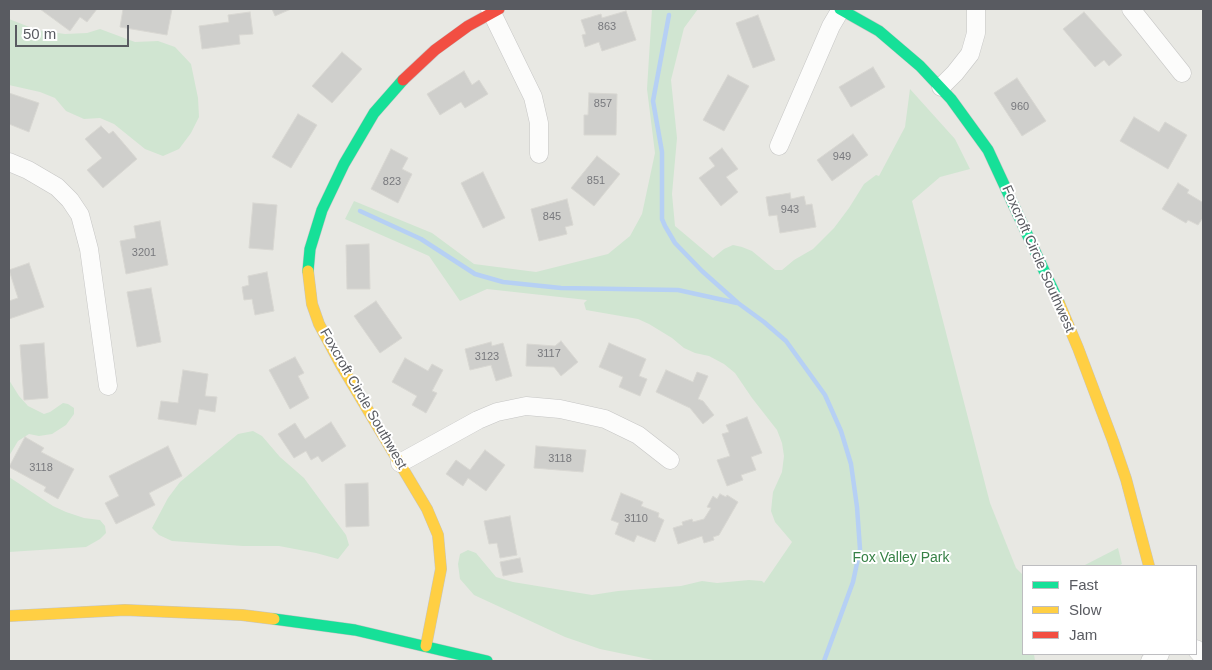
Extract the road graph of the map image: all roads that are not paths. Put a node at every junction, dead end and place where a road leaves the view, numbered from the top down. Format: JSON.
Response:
{"nodes":[{"id":1,"x":840,"y":9,"type":"edge"},
{"id":2,"x":976,"y":9,"type":"edge"},
{"id":3,"x":1131,"y":9,"type":"edge"},
{"id":4,"x":494,"y":10,"type":"edge"},
{"id":5,"x":1182,"y":73,"type":"dead end"},
{"id":6,"x":941,"y":87,"type":"junction"},
{"id":7,"x":779,"y":146,"type":"dead end"},
{"id":8,"x":539,"y":154,"type":"dead end"},
{"id":9,"x":9,"y":162,"type":"edge"},
{"id":10,"x":108,"y":386,"type":"dead end"},
{"id":11,"x":670,"y":460,"type":"dead end"},
{"id":12,"x":400,"y":463,"type":"junction"},
{"id":13,"x":1149,"y":565,"type":"edge"},
{"id":14,"x":9,"y":616,"type":"edge"},
{"id":15,"x":426,"y":646,"type":"junction"},
{"id":16,"x":487,"y":661,"type":"edge"}],
"edges":[{"from":1,"to":6,"type":"street","name":"Foxcroft Circle Southwest"},
{"from":1,"to":7,"type":"street"},
{"from":2,"to":6,"type":"street"},
{"from":3,"to":5,"type":"street"},
{"from":4,"to":8,"type":"street"},
{"from":4,"to":12,"type":"street","name":"Foxcroft Circle Southwest"},
{"from":6,"to":13,"type":"street","name":"Foxcroft Circle Southwest"},
{"from":9,"to":10,"type":"street"},
{"from":11,"to":12,"type":"street"},
{"from":12,"to":15,"type":"street","name":"Foxcroft Circle Southwest"},
{"from":14,"to":15,"type":"street"},
{"from":15,"to":16,"type":"street"}]}
